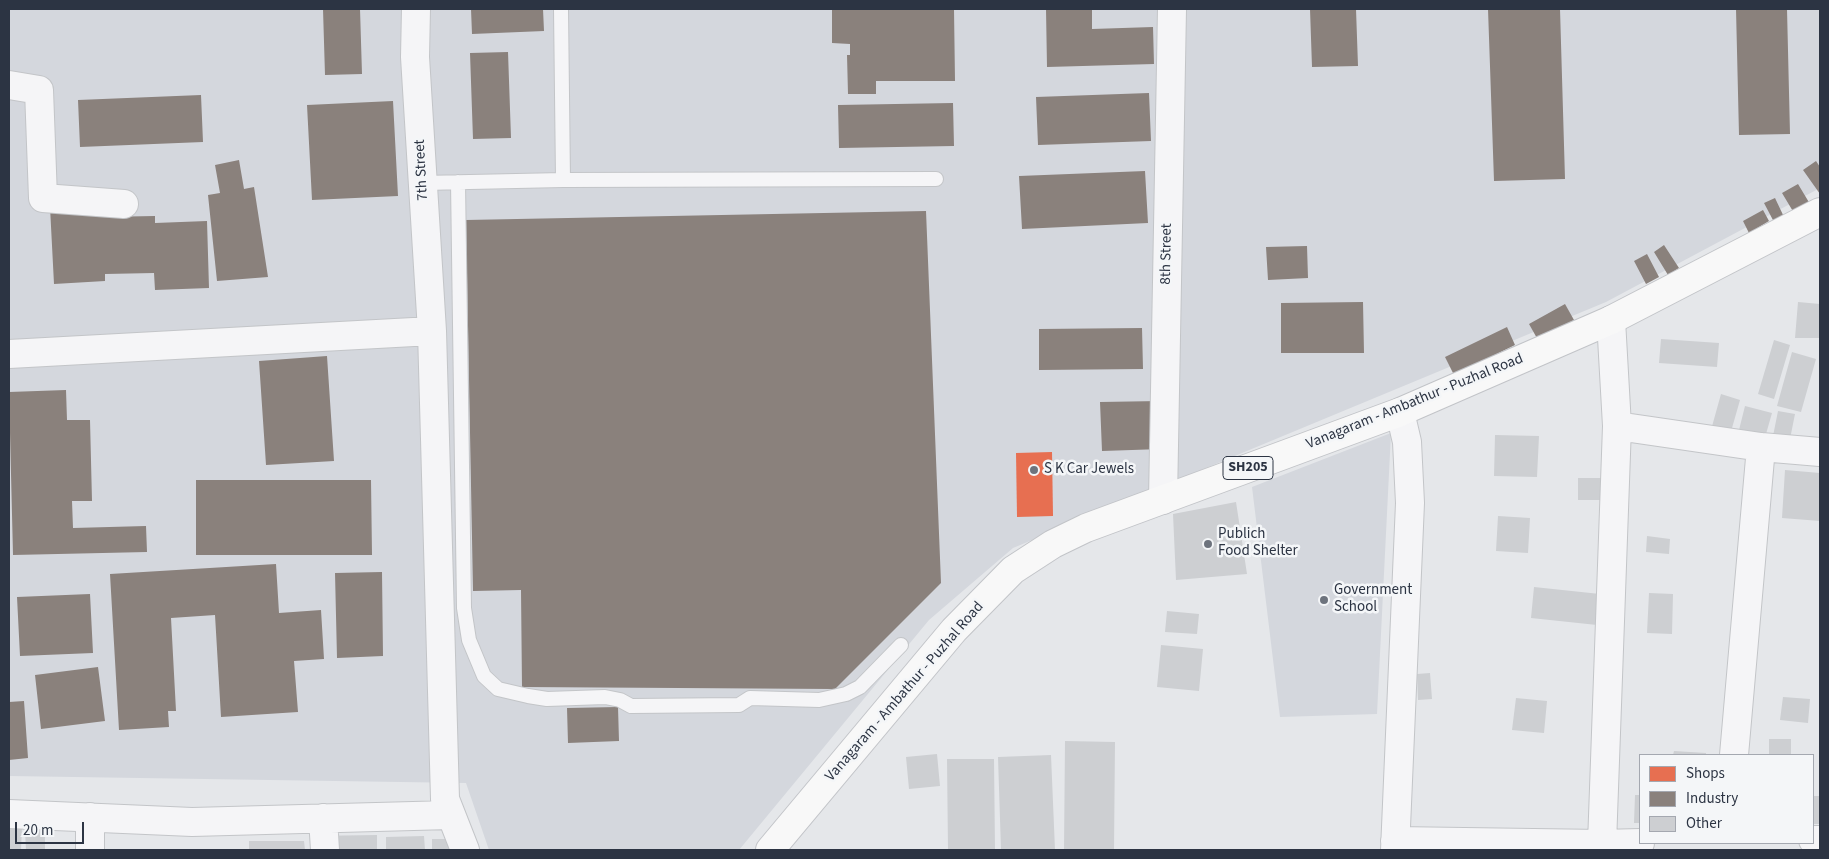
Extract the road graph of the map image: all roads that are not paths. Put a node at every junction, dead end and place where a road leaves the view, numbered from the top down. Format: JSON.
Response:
{"nodes":[{"id":1,"x":416,"y":9,"type":"edge"},
{"id":2,"x":561,"y":9,"type":"edge"},
{"id":3,"x":1172,"y":9,"type":"edge"},
{"id":4,"x":9,"y":85,"type":"edge"},
{"id":5,"x":936,"y":178,"type":"dead end"},
{"id":6,"x":564,"y":180,"type":"junction"},
{"id":7,"x":458,"y":182,"type":"junction"},
{"id":8,"x":423,"y":183,"type":"junction"},
{"id":9,"x":124,"y":204,"type":"dead end"},
{"id":10,"x":1820,"y":212,"type":"edge"},
{"id":11,"x":1611,"y":320,"type":"junction"},
{"id":12,"x":432,"y":332,"type":"junction"},
{"id":13,"x":9,"y":354,"type":"edge"},
{"id":14,"x":1400,"y":412,"type":"junction"},
{"id":15,"x":1617,"y":426,"type":"junction"},
{"id":16,"x":1761,"y":447,"type":"junction"},
{"id":17,"x":1820,"y":452,"type":"edge"},
{"id":18,"x":1163,"y":500,"type":"junction"},
{"id":19,"x":901,"y":645,"type":"dead end"},
{"id":20,"x":1734,"y":754,"type":"edge"},
{"id":21,"x":9,"y":814,"type":"edge"},
{"id":22,"x":450,"y":816,"type":"junction"},
{"id":23,"x":90,"y":817,"type":"junction"},
{"id":24,"x":323,"y":818,"type":"junction"},
{"id":25,"x":1622,"y":845,"type":"edge"},
{"id":26,"x":1395,"y":846,"type":"edge"},
{"id":27,"x":90,"y":850,"type":"edge"},
{"id":28,"x":325,"y":850,"type":"edge"},
{"id":29,"x":464,"y":850,"type":"edge"},
{"id":30,"x":770,"y":850,"type":"edge"}],
"edges":[{"from":1,"to":8,"type":"street","name":"7th Street"},
{"from":2,"to":6,"type":"lane"},
{"from":3,"to":18,"type":"street","name":"8th Street"},
{"from":4,"to":9,"type":"street"},
{"from":5,"to":6,"type":"lane"},
{"from":6,"to":7,"type":"lane"},
{"from":7,"to":8,"type":"lane"},
{"from":7,"to":19,"type":"lane"},
{"from":8,"to":12,"type":"street","name":"7th Street"},
{"from":10,"to":11,"type":"main road","name":"Vanagaram - Ambathur - Puzhal Road","number":"SH205"},
{"from":11,"to":14,"type":"main road","name":"Vanagaram - Ambathur - Puzhal Road","number":"SH205"},
{"from":11,"to":15,"type":"street"},
{"from":12,"to":13,"type":"street"},
{"from":12,"to":22,"type":"street","name":"7th Street"},
{"from":14,"to":18,"type":"main road","name":"Vanagaram - Ambathur - Puzhal Road","number":"SH205"},
{"from":14,"to":26,"type":"street"},
{"from":15,"to":16,"type":"street"},
{"from":15,"to":25,"type":"street"},
{"from":16,"to":17,"type":"street"},
{"from":16,"to":20,"type":"street"},
{"from":18,"to":30,"type":"main road","name":"Vanagaram - Ambathur - Puzhal Road","number":"SH205"},
{"from":21,"to":23,"type":"street"},
{"from":22,"to":24,"type":"street"},
{"from":22,"to":29,"type":"street","name":"7th Street"},
{"from":23,"to":24,"type":"street"},
{"from":23,"to":27,"type":"street"},
{"from":24,"to":28,"type":"street"},
{"from":25,"to":26,"type":"street"}]}
